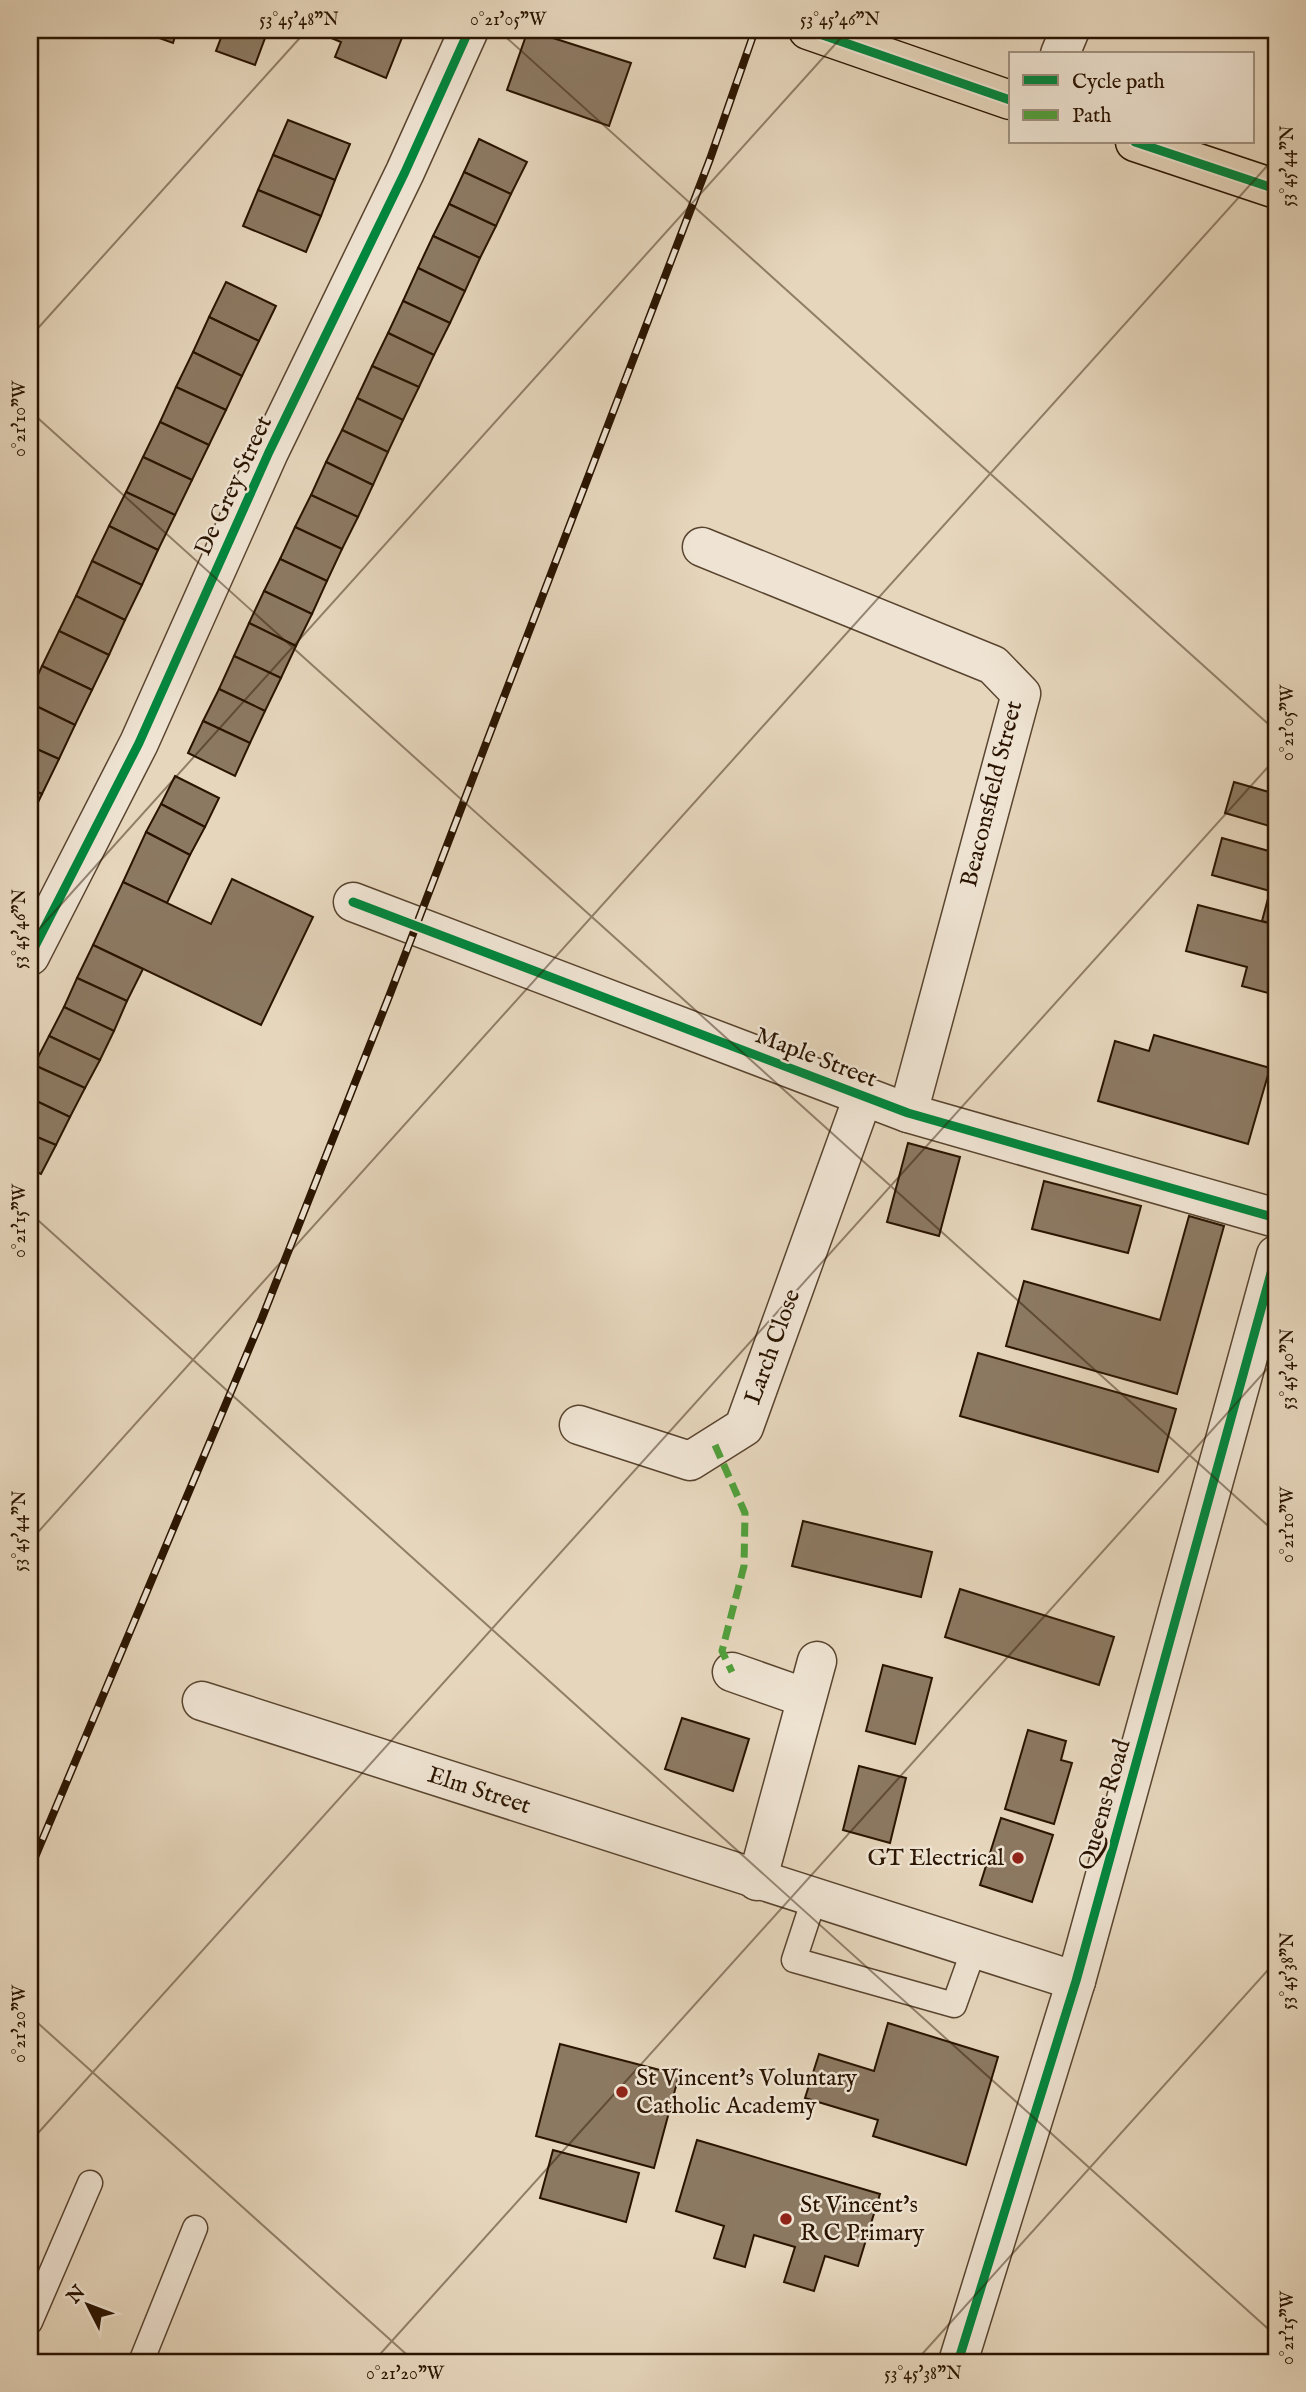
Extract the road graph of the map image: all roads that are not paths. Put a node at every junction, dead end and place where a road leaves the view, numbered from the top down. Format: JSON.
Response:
{"nodes":[{"id":1,"x":469,"y":30,"type":"edge"},
{"id":2,"x":808,"y":30,"type":"edge"},
{"id":3,"x":1070,"y":30,"type":"edge"},
{"id":4,"x":1061,"y":52,"type":"edge"},
{"id":5,"x":1009,"y":100,"type":"edge"},
{"id":6,"x":1141,"y":144,"type":"edge"},
{"id":7,"x":1276,"y":189,"type":"edge"},
{"id":8,"x":702,"y":547,"type":"dead end"},
{"id":9,"x":353,"y":902,"type":"dead end"},
{"id":10,"x":30,"y":956,"type":"edge"},
{"id":11,"x":863,"y":1097,"type":"junction"},
{"id":12,"x":908,"y":1113,"type":"junction"},
{"id":13,"x":1276,"y":1218,"type":"edge"},
{"id":14,"x":1276,"y":1255,"type":"edge"},
{"id":15,"x":579,"y":1425,"type":"dead end"},
{"id":16,"x":817,"y":1661,"type":"dead end"},
{"id":17,"x":732,"y":1672,"type":"dead end"},
{"id":18,"x":806,"y":1698,"type":"junction"},
{"id":19,"x":202,"y":1701,"type":"dead end"},
{"id":20,"x":757,"y":1881,"type":"junction"},
{"id":21,"x":814,"y":1899,"type":"junction"},
{"id":22,"x":974,"y":1949,"type":"junction"},
{"id":23,"x":1076,"y":1981,"type":"junction"},
{"id":24,"x":90,"y":2183,"type":"dead end"},
{"id":25,"x":195,"y":2228,"type":"dead end"},
{"id":26,"x":30,"y":2322,"type":"edge"},
{"id":27,"x":141,"y":2362,"type":"edge"},
{"id":28,"x":958,"y":2362,"type":"edge"}],
"edges":[{"from":1,"to":10,"type":"street","name":"De Grey Street"},
{"from":2,"to":5,"type":"main road"},
{"from":3,"to":4,"type":"street"},
{"from":6,"to":7,"type":"main road"},
{"from":8,"to":12,"type":"street","name":"Beaconsfield Street"},
{"from":9,"to":11,"type":"street","name":"Maple Street"},
{"from":11,"to":12,"type":"street","name":"Maple Street"},
{"from":11,"to":15,"type":"street","name":"Larch Close"},
{"from":12,"to":13,"type":"street","name":"Maple Street"},
{"from":14,"to":23,"type":"street","name":"Queens Road"},
{"from":16,"to":18,"type":"street"},
{"from":17,"to":18,"type":"street"},
{"from":18,"to":20,"type":"street"},
{"from":19,"to":20,"type":"street","name":"Elm Street"},
{"from":20,"to":21,"type":"street","name":"Elm Street"},
{"from":21,"to":22,"type":"street","name":"Elm Street"},
{"from":21,"to":22,"type":"lane"},
{"from":22,"to":23,"type":"street","name":"Elm Street"},
{"from":23,"to":28,"type":"street","name":"Queens Road"},
{"from":24,"to":26,"type":"lane"},
{"from":25,"to":27,"type":"lane"}]}
